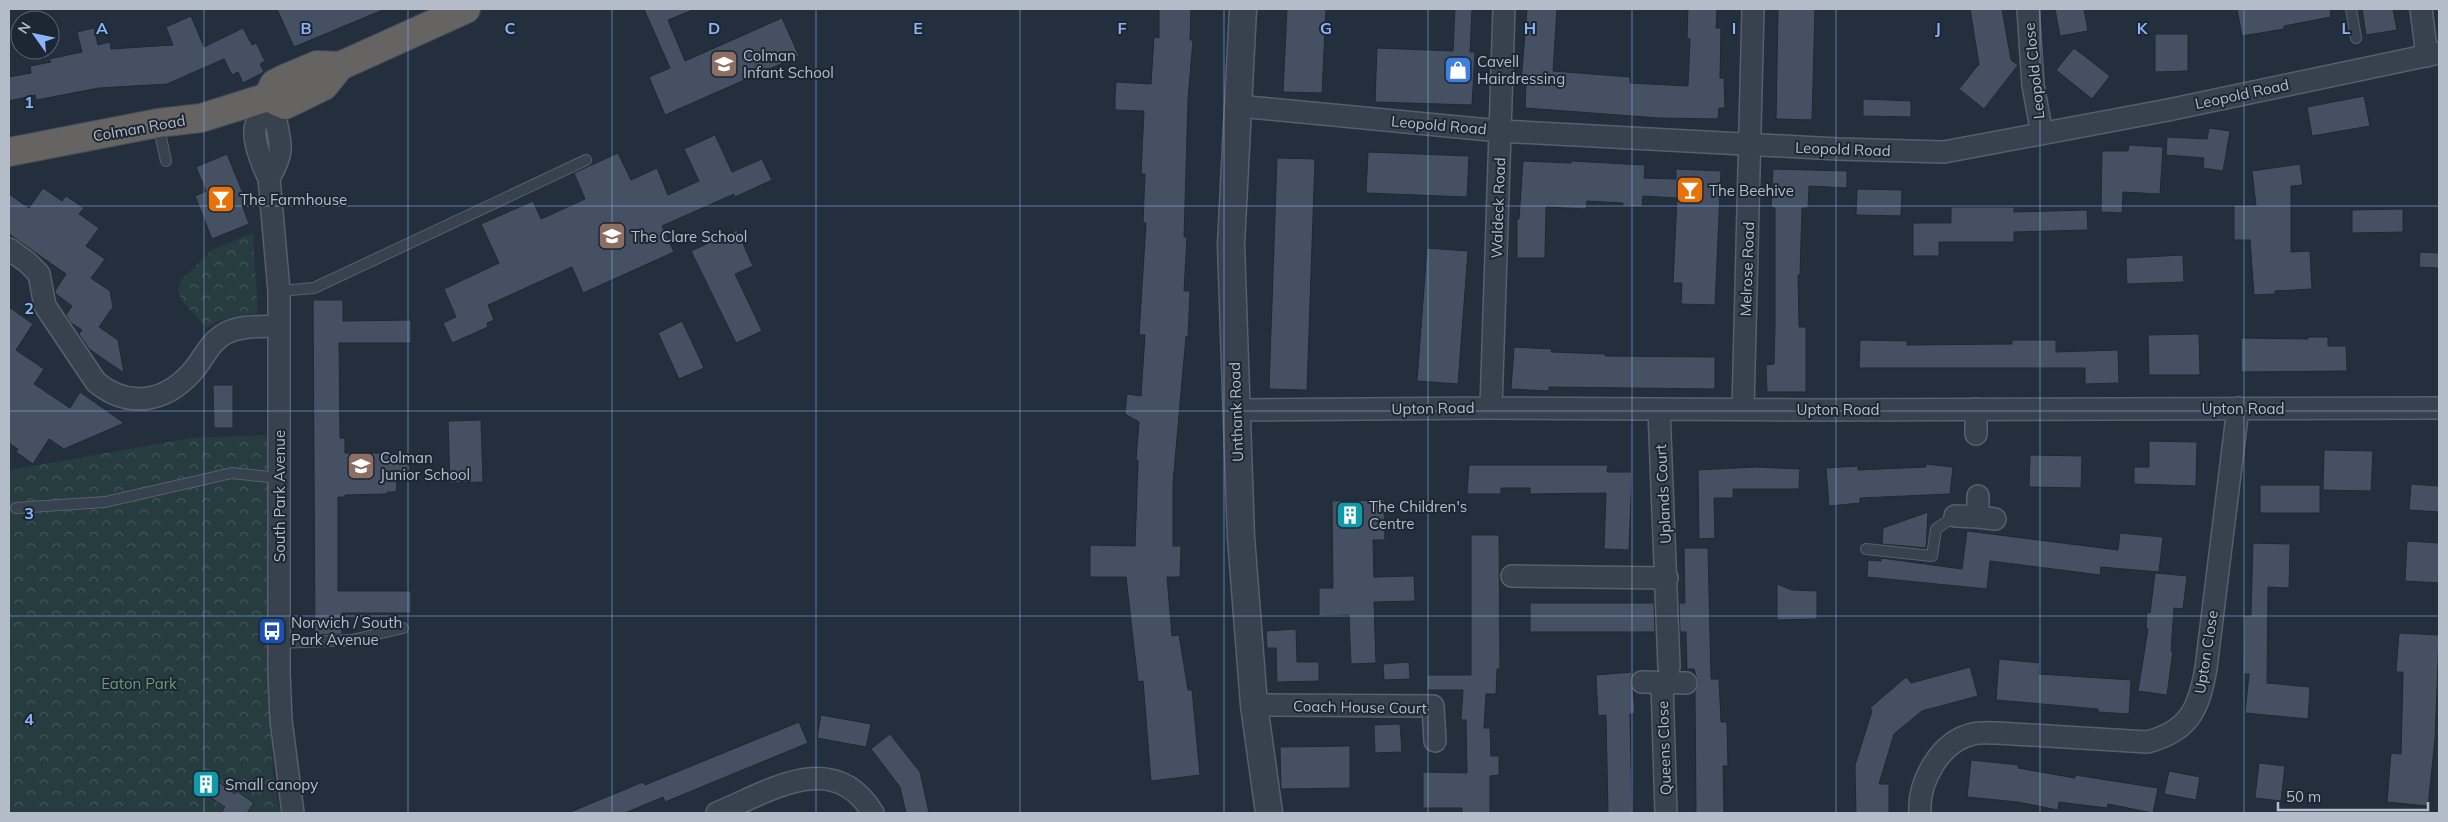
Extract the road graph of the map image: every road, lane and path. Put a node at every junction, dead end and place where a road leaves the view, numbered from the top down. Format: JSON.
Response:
{"nodes":[{"id":1,"x":466,"y":9,"type":"edge"},
{"id":2,"x":1243,"y":9,"type":"edge"},
{"id":3,"x":1504,"y":9,"type":"edge"},
{"id":4,"x":1752,"y":9,"type":"edge"},
{"id":5,"x":2028,"y":9,"type":"edge"},
{"id":6,"x":2351,"y":9,"type":"edge"},
{"id":7,"x":2421,"y":9,"type":"edge"},
{"id":8,"x":2356,"y":38,"type":"dead end"},
{"id":9,"x":2433,"y":54,"type":"edge"},
{"id":10,"x":263,"y":104,"type":"junction"},
{"id":11,"x":1238,"y":106,"type":"junction"},
{"id":12,"x":158,"y":123,"type":"junction"},
{"id":13,"x":1500,"y":131,"type":"junction"},
{"id":14,"x":2042,"y":134,"type":"junction"},
{"id":15,"x":1750,"y":145,"type":"junction"},
{"id":16,"x":9,"y":152,"type":"edge"},
{"id":17,"x":586,"y":160,"type":"dead end"},
{"id":18,"x":166,"y":161,"type":"dead end"},
{"id":19,"x":9,"y":249,"type":"edge"},
{"id":20,"x":279,"y":291,"type":"junction"},
{"id":21,"x":279,"y":326,"type":"junction"},
{"id":22,"x":1491,"y":408,"type":"junction"},
{"id":23,"x":1976,"y":408,"type":"junction"},
{"id":24,"x":2238,"y":408,"type":"junction"},
{"id":25,"x":2439,"y":408,"type":"edge"},
{"id":26,"x":1659,"y":409,"type":"junction"},
{"id":27,"x":1743,"y":409,"type":"junction"},
{"id":28,"x":1236,"y":410,"type":"junction"},
{"id":29,"x":1976,"y":434,"type":"dead end"},
{"id":30,"x":278,"y":478,"type":"junction"},
{"id":31,"x":1978,"y":496,"type":"dead end"},
{"id":32,"x":16,"y":508,"type":"dead end"},
{"id":33,"x":1955,"y":516,"type":"joint"},
{"id":34,"x":1866,"y":549,"type":"dead end"},
{"id":35,"x":1512,"y":576,"type":"dead end"},
{"id":36,"x":1666,"y":578,"type":"junction"},
{"id":37,"x":403,"y":628,"type":"dead end"},
{"id":38,"x":280,"y":643,"type":"junction"},
{"id":39,"x":1657,"y":678,"type":"junction"},
{"id":40,"x":1686,"y":683,"type":"dead end"},
{"id":41,"x":1254,"y":705,"type":"junction"},
{"id":42,"x":1435,"y":741,"type":"dead end"},
{"id":43,"x":293,"y":813,"type":"edge"},
{"id":44,"x":717,"y":813,"type":"edge"},
{"id":45,"x":873,"y":813,"type":"edge"},
{"id":46,"x":1269,"y":813,"type":"edge"},
{"id":47,"x":1666,"y":813,"type":"edge"},
{"id":48,"x":1920,"y":813,"type":"edge"}],
"edges":[{"from":1,"to":10,"type":"highway"},
{"from":2,"to":11,"type":"street","name":"Unthank Road"},
{"from":3,"to":13,"type":"street","name":"Waldeck Road"},
{"from":4,"to":15,"type":"street","name":"Melrose Road"},
{"from":5,"to":14,"type":"street","name":"Leopold Close"},
{"from":6,"to":8,"type":"lane"},
{"from":7,"to":9,"type":"street"},
{"from":9,"to":14,"type":"street","name":"Leopold Road"},
{"from":10,"to":12,"type":"highway","name":"Colman Road"},
{"from":10,"to":20,"type":"street","name":"South Park Avenue"},
{"from":11,"to":13,"type":"street","name":"Leopold Road"},
{"from":11,"to":28,"type":"street","name":"Unthank Road"},
{"from":12,"to":16,"type":"highway","name":"Colman Road"},
{"from":12,"to":18,"type":"lane"},
{"from":13,"to":15,"type":"street","name":"Leopold Road"},
{"from":13,"to":22,"type":"street","name":"Waldeck Road"},
{"from":14,"to":15,"type":"street","name":"Leopold Road"},
{"from":15,"to":27,"type":"street","name":"Melrose Road"},
{"from":17,"to":20,"type":"lane"},
{"from":19,"to":21,"type":"street"},
{"from":20,"to":21,"type":"street","name":"South Park Avenue"},
{"from":21,"to":30,"type":"street","name":"South Park Avenue"},
{"from":22,"to":26,"type":"street","name":"Upton Road"},
{"from":22,"to":28,"type":"street","name":"Upton Road"},
{"from":23,"to":24,"type":"street","name":"Upton Road"},
{"from":23,"to":27,"type":"street","name":"Upton Road"},
{"from":23,"to":29,"type":"street"},
{"from":24,"to":25,"type":"street","name":"Upton Road"},
{"from":24,"to":48,"type":"street","name":"Upton Close"},
{"from":26,"to":27,"type":"street","name":"Upton Road"},
{"from":26,"to":36,"type":"street","name":"Uplands Court"},
{"from":28,"to":41,"type":"street","name":"Unthank Road"},
{"from":30,"to":32,"type":"lane"},
{"from":30,"to":38,"type":"street","name":"South Park Avenue"},
{"from":31,"to":33,"type":"street"},
{"from":33,"to":34,"type":"lane"},
{"from":35,"to":36,"type":"street"},
{"from":36,"to":39,"type":"street","name":"Uplands Court"},
{"from":37,"to":38,"type":"lane"},
{"from":38,"to":43,"type":"street","name":"South Park Avenue"},
{"from":39,"to":40,"type":"street","name":"Queens Close"},
{"from":39,"to":47,"type":"street","name":"Queens Close"},
{"from":41,"to":42,"type":"street","name":"Coach House Court"},
{"from":41,"to":46,"type":"street","name":"Unthank Road"},
{"from":44,"to":45,"type":"street"}]}
